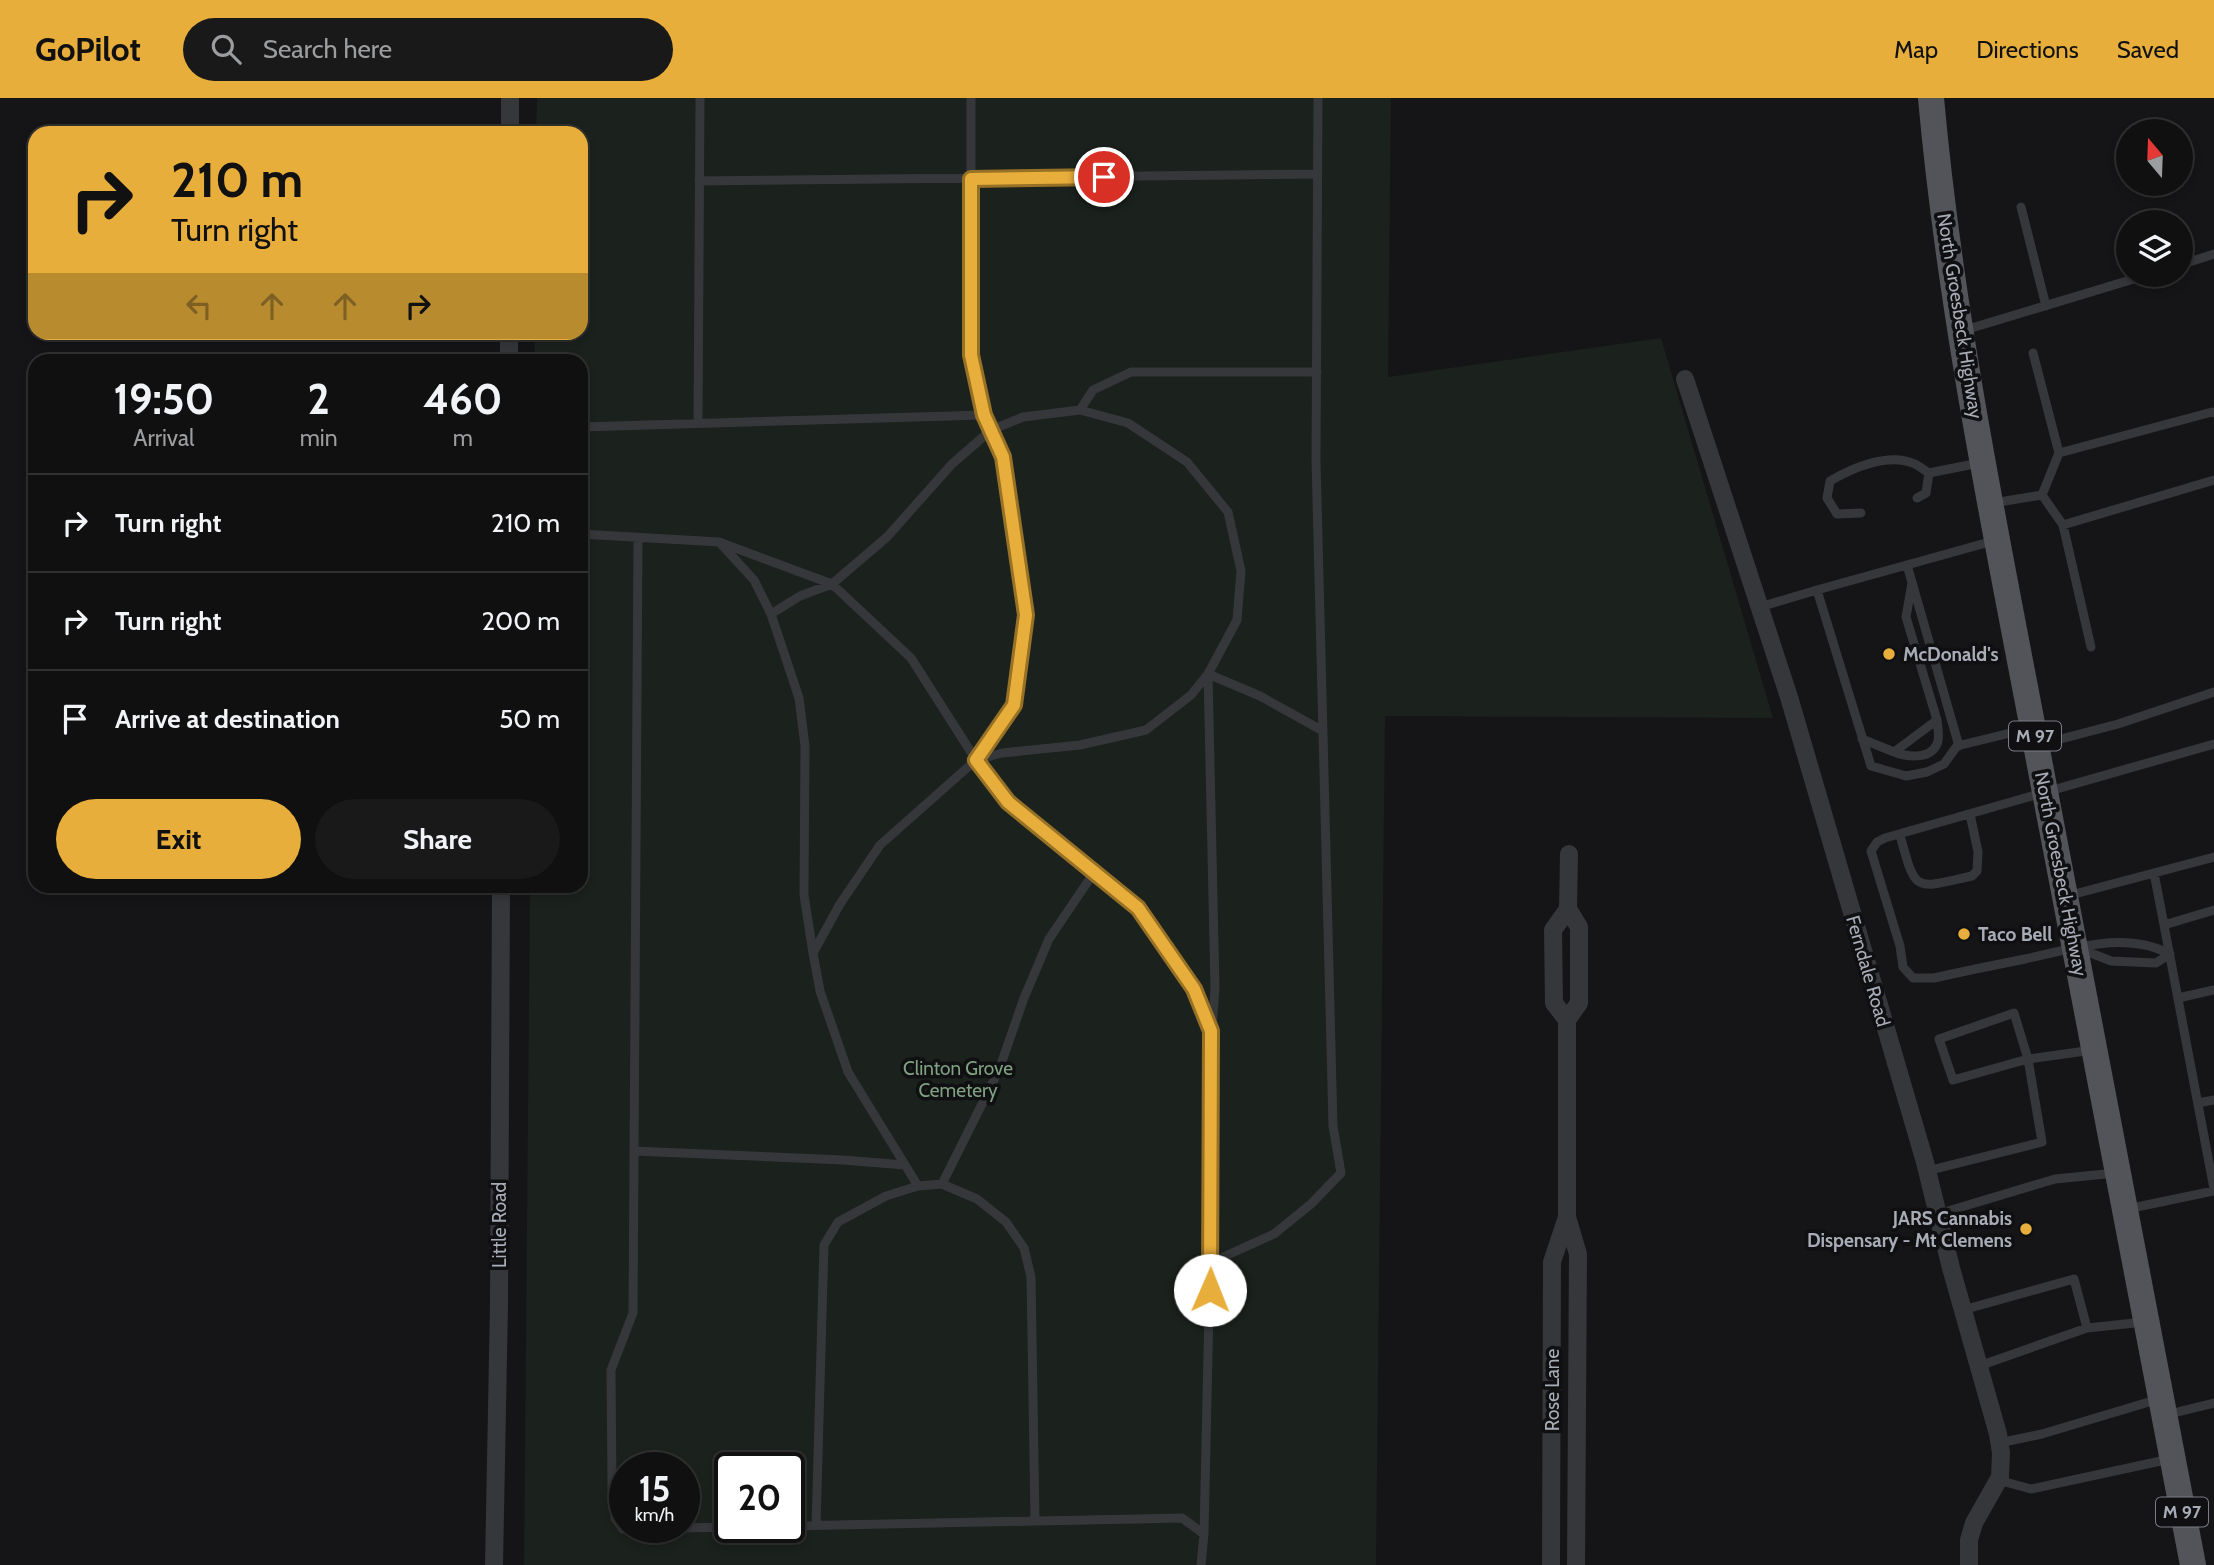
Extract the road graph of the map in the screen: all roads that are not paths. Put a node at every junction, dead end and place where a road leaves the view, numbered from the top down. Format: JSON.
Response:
{"nodes":[{"id":1,"x":510,"y":98,"type":"edge"},
{"id":2,"x":700,"y":98,"type":"edge"},
{"id":3,"x":971,"y":98,"type":"edge"},
{"id":4,"x":1318,"y":98,"type":"edge"},
{"id":5,"x":1931,"y":98,"type":"edge"},
{"id":6,"x":510,"y":126,"type":"edge"},
{"id":7,"x":1318,"y":174,"type":"junction"},
{"id":8,"x":971,"y":179,"type":"junction"},
{"id":9,"x":699,"y":181,"type":"junction"},
{"id":10,"x":2021,"y":207,"type":"dead end"},
{"id":11,"x":2214,"y":254,"type":"edge"},
{"id":12,"x":2193,"y":261,"type":"edge"},
{"id":13,"x":2116,"y":285,"type":"edge"},
{"id":14,"x":2046,"y":306,"type":"junction"},
{"id":15,"x":1961,"y":331,"type":"junction"},
{"id":16,"x":2033,"y":354,"type":"dead end"},
{"id":17,"x":1317,"y":372,"type":"junction"},
{"id":18,"x":1685,"y":379,"type":"dead end"},
{"id":19,"x":1080,"y":410,"type":"junction"},
{"id":20,"x":2214,"y":413,"type":"edge"},
{"id":21,"x":984,"y":415,"type":"junction"},
{"id":22,"x":698,"y":423,"type":"junction"},
{"id":23,"x":588,"y":427,"type":"edge"},
{"id":24,"x":991,"y":430,"type":"junction"},
{"id":25,"x":2059,"y":453,"type":"junction"},
{"id":26,"x":1984,"y":462,"type":"junction"},
{"id":27,"x":1929,"y":473,"type":"junction"},
{"id":28,"x":2214,"y":480,"type":"edge"},
{"id":29,"x":2042,"y":495,"type":"junction"},
{"id":30,"x":1916,"y":498,"type":"dead end"},
{"id":31,"x":1991,"y":503,"type":"junction"},
{"id":32,"x":1861,"y":513,"type":"dead end"},
{"id":33,"x":2063,"y":525,"type":"junction"},
{"id":34,"x":588,"y":534,"type":"edge"},
{"id":35,"x":638,"y":538,"type":"junction"},
{"id":36,"x":1998,"y":540,"type":"junction"},
{"id":37,"x":719,"y":542,"type":"junction"},
{"id":38,"x":1907,"y":565,"type":"junction"},
{"id":39,"x":1912,"y":583,"type":"junction"},
{"id":40,"x":832,"y":584,"type":"junction"},
{"id":41,"x":1817,"y":590,"type":"junction"},
{"id":42,"x":1760,"y":607,"type":"junction"},
{"id":43,"x":771,"y":614,"type":"junction"},
{"id":44,"x":2091,"y":647,"type":"dead end"},
{"id":45,"x":1208,"y":674,"type":"junction"},
{"id":46,"x":2214,"y":692,"type":"edge"},
{"id":47,"x":1937,"y":720,"type":"junction"},
{"id":48,"x":1323,"y":731,"type":"junction"},
{"id":49,"x":2035,"y":737,"type":"junction"},
{"id":50,"x":1862,"y":739,"type":"junction"},
{"id":51,"x":2214,"y":744,"type":"edge"},
{"id":52,"x":1959,"y":746,"type":"junction"},
{"id":53,"x":1894,"y":752,"type":"junction"},
{"id":54,"x":976,"y":760,"type":"junction"},
{"id":55,"x":2045,"y":792,"type":"junction"},
{"id":56,"x":1970,"y":814,"type":"junction"},
{"id":57,"x":1900,"y":835,"type":"junction"},
{"id":58,"x":1569,"y":854,"type":"dead end"},
{"id":59,"x":2214,"y":857,"type":"edge"},
{"id":60,"x":1095,"y":871,"type":"junction"},
{"id":61,"x":2154,"y":873,"type":"junction"},
{"id":62,"x":500,"y":893,"type":"edge"},
{"id":63,"x":2065,"y":896,"type":"junction"},
{"id":64,"x":1568,"y":909,"type":"junction"},
{"id":65,"x":2214,"y":910,"type":"edge"},
{"id":66,"x":2164,"y":925,"type":"junction"},
{"id":67,"x":2075,"y":947,"type":"junction"},
{"id":68,"x":813,"y":953,"type":"junction"},
{"id":69,"x":2170,"y":954,"type":"junction"},
{"id":70,"x":2214,"y":990,"type":"edge"},
{"id":71,"x":2178,"y":998,"type":"junction"},
{"id":72,"x":1567,"y":1020,"type":"junction"},
{"id":73,"x":1211,"y":1031,"type":"junction"},
{"id":74,"x":2094,"y":1049,"type":"junction"},
{"id":75,"x":2028,"y":1059,"type":"junction"},
{"id":76,"x":2214,"y":1100,"type":"edge"},
{"id":77,"x":2198,"y":1104,"type":"junction"},
{"id":78,"x":634,"y":1151,"type":"junction"},
{"id":79,"x":905,"y":1165,"type":"junction"},
{"id":80,"x":1927,"y":1171,"type":"junction"},
{"id":81,"x":2118,"y":1173,"type":"junction"},
{"id":82,"x":942,"y":1184,"type":"junction"},
{"id":83,"x":918,"y":1186,"type":"junction"},
{"id":84,"x":2214,"y":1190,"type":"edge"},
{"id":85,"x":2125,"y":1210,"type":"junction"},
{"id":86,"x":1938,"y":1214,"type":"junction"},
{"id":87,"x":1567,"y":1217,"type":"junction"},
{"id":88,"x":1210,"y":1263,"type":"junction"},
{"id":89,"x":1963,"y":1310,"type":"junction"},
{"id":90,"x":2146,"y":1322,"type":"junction"},
{"id":91,"x":2087,"y":1328,"type":"junction"},
{"id":92,"x":1979,"y":1366,"type":"junction"},
{"id":93,"x":2214,"y":1403,"type":"edge"},
{"id":94,"x":2162,"y":1407,"type":"junction"},
{"id":95,"x":1999,"y":1443,"type":"junction"},
{"id":96,"x":612,"y":1452,"type":"edge"},
{"id":97,"x":2172,"y":1459,"type":"junction"},
{"id":98,"x":1998,"y":1480,"type":"junction"},
{"id":99,"x":1035,"y":1521,"type":"junction"},
{"id":100,"x":805,"y":1525,"type":"edge"},
{"id":101,"x":816,"y":1525,"type":"junction"},
{"id":102,"x":1204,"y":1534,"type":"junction"},
{"id":103,"x":494,"y":1565,"type":"edge"},
{"id":104,"x":1201,"y":1565,"type":"edge"},
{"id":105,"x":1551,"y":1565,"type":"edge"},
{"id":106,"x":1576,"y":1565,"type":"edge"},
{"id":107,"x":1969,"y":1565,"type":"edge"},
{"id":108,"x":2193,"y":1565,"type":"edge"}],
"edges":[{"from":1,"to":6,"type":"street"},
{"from":2,"to":9,"type":"lane"},
{"from":3,"to":8,"type":"lane"},
{"from":4,"to":7,"type":"lane"},
{"from":5,"to":15,"type":"main road","name":"North Groesbeck Highway","number":"M 97"},
{"from":7,"to":8,"type":"lane"},
{"from":7,"to":17,"type":"lane"},
{"from":8,"to":9,"type":"lane"},
{"from":8,"to":21,"type":"lane"},
{"from":9,"to":22,"type":"lane"},
{"from":10,"to":14,"type":"lane"},
{"from":11,"to":12,"type":"lane"},
{"from":13,"to":14,"type":"lane"},
{"from":14,"to":15,"type":"lane"},
{"from":15,"to":26,"type":"main road","name":"North Groesbeck Highway","number":"M 97"},
{"from":16,"to":25,"type":"lane"},
{"from":17,"to":19,"type":"lane"},
{"from":17,"to":48,"type":"lane"},
{"from":18,"to":42,"type":"street","name":"Ferndale Road"},
{"from":19,"to":24,"type":"lane"},
{"from":19,"to":45,"type":"lane"},
{"from":20,"to":25,"type":"lane"},
{"from":21,"to":22,"type":"lane"},
{"from":21,"to":24,"type":"lane"},
{"from":22,"to":23,"type":"lane"},
{"from":24,"to":40,"type":"lane"},
{"from":24,"to":54,"type":"lane"},
{"from":25,"to":29,"type":"lane"},
{"from":26,"to":27,"type":"lane"},
{"from":26,"to":31,"type":"main road","name":"North Groesbeck Highway","number":"M 97"},
{"from":27,"to":30,"type":"lane"},
{"from":27,"to":32,"type":"lane"},
{"from":28,"to":33,"type":"lane"},
{"from":29,"to":31,"type":"lane"},
{"from":29,"to":33,"type":"lane"},
{"from":31,"to":36,"type":"main road","name":"North Groesbeck Highway","number":"M 97"},
{"from":33,"to":44,"type":"lane"},
{"from":34,"to":35,"type":"lane"},
{"from":35,"to":37,"type":"lane"},
{"from":35,"to":78,"type":"lane"},
{"from":36,"to":38,"type":"lane"},
{"from":36,"to":49,"type":"main road","name":"North Groesbeck Highway","number":"M 97"},
{"from":37,"to":40,"type":"lane"},
{"from":37,"to":43,"type":"lane"},
{"from":38,"to":39,"type":"lane"},
{"from":38,"to":41,"type":"lane"},
{"from":39,"to":47,"type":"lane"},
{"from":39,"to":52,"type":"lane"},
{"from":40,"to":43,"type":"lane"},
{"from":40,"to":54,"type":"lane"},
{"from":41,"to":42,"type":"lane"},
{"from":41,"to":50,"type":"lane"},
{"from":42,"to":80,"type":"street","name":"Ferndale Road"},
{"from":43,"to":68,"type":"lane"},
{"from":45,"to":48,"type":"lane"},
{"from":45,"to":54,"type":"lane"},
{"from":45,"to":73,"type":"lane"},
{"from":46,"to":49,"type":"lane"},
{"from":47,"to":53,"type":"lane"},
{"from":47,"to":53,"type":"lane"},
{"from":48,"to":88,"type":"lane"},
{"from":49,"to":52,"type":"lane"},
{"from":49,"to":55,"type":"main road","name":"North Groesbeck Highway","number":"M 97"},
{"from":50,"to":52,"type":"lane"},
{"from":50,"to":53,"type":"lane"},
{"from":51,"to":55,"type":"lane"},
{"from":54,"to":60,"type":"lane"},
{"from":54,"to":68,"type":"lane"},
{"from":55,"to":56,"type":"lane"},
{"from":55,"to":63,"type":"main road","name":"North Groesbeck Highway","number":"M 97"},
{"from":56,"to":57,"type":"lane"},
{"from":56,"to":57,"type":"lane"},
{"from":57,"to":67,"type":"lane"},
{"from":58,"to":64,"type":"street","name":"Rose Lane"},
{"from":59,"to":61,"type":"lane"},
{"from":60,"to":73,"type":"lane"},
{"from":60,"to":82,"type":"lane"},
{"from":61,"to":63,"type":"lane"},
{"from":61,"to":66,"type":"lane"},
{"from":62,"to":103,"type":"street","name":"Little Road"},
{"from":63,"to":67,"type":"main road","name":"North Groesbeck Highway","number":"M 97"},
{"from":64,"to":72,"type":"street","name":"Rose Lane"},
{"from":64,"to":72,"type":"street","name":"Rose Lane"},
{"from":65,"to":66,"type":"lane"},
{"from":66,"to":69,"type":"lane"},
{"from":67,"to":69,"type":"lane"},
{"from":67,"to":69,"type":"lane"},
{"from":67,"to":74,"type":"main road","name":"North Groesbeck Highway","number":"M 97"},
{"from":68,"to":79,"type":"lane"},
{"from":69,"to":71,"type":"lane"},
{"from":70,"to":71,"type":"lane"},
{"from":71,"to":77,"type":"lane"},
{"from":72,"to":87,"type":"street","name":"Rose Lane"},
{"from":73,"to":88,"type":"lane"},
{"from":74,"to":75,"type":"lane"},
{"from":74,"to":81,"type":"main road","name":"North Groesbeck Highway","number":"M 97"},
{"from":75,"to":75,"type":"lane"},
{"from":75,"to":80,"type":"lane"},
{"from":76,"to":77,"type":"lane"},
{"from":77,"to":84,"type":"lane"},
{"from":78,"to":79,"type":"lane"},
{"from":78,"to":96,"type":"lane"},
{"from":79,"to":83,"type":"lane"},
{"from":80,"to":86,"type":"street","name":"Ferndale Road"},
{"from":81,"to":85,"type":"main road","name":"North Groesbeck Highway","number":"M 97"},
{"from":81,"to":86,"type":"lane"},
{"from":82,"to":83,"type":"lane"},
{"from":82,"to":99,"type":"lane"},
{"from":83,"to":101,"type":"lane"},
{"from":84,"to":85,"type":"lane"},
{"from":85,"to":90,"type":"main road","name":"North Groesbeck Highway","number":"M 97"},
{"from":86,"to":89,"type":"street","name":"Ferndale Road"},
{"from":87,"to":105,"type":"street","name":"Rose Lane"},
{"from":87,"to":106,"type":"street","name":"Rose Lane"},
{"from":88,"to":102,"type":"lane"},
{"from":89,"to":91,"type":"lane"},
{"from":89,"to":92,"type":"street","name":"Ferndale Road"},
{"from":90,"to":91,"type":"lane"},
{"from":90,"to":94,"type":"main road","name":"North Groesbeck Highway","number":"M 97"},
{"from":91,"to":92,"type":"lane"},
{"from":92,"to":95,"type":"street","name":"Ferndale Road"},
{"from":93,"to":94,"type":"lane"},
{"from":94,"to":95,"type":"lane"},
{"from":94,"to":97,"type":"main road","name":"North Groesbeck Highway","number":"M 97"},
{"from":95,"to":98,"type":"street","name":"Ferndale Road"},
{"from":97,"to":98,"type":"lane"},
{"from":97,"to":108,"type":"main road","name":"North Groesbeck Highway","number":"M 97"},
{"from":98,"to":107,"type":"street","name":"Ferndale Road"},
{"from":99,"to":101,"type":"lane"},
{"from":99,"to":102,"type":"lane"},
{"from":100,"to":101,"type":"lane"},
{"from":102,"to":104,"type":"lane"}]}
